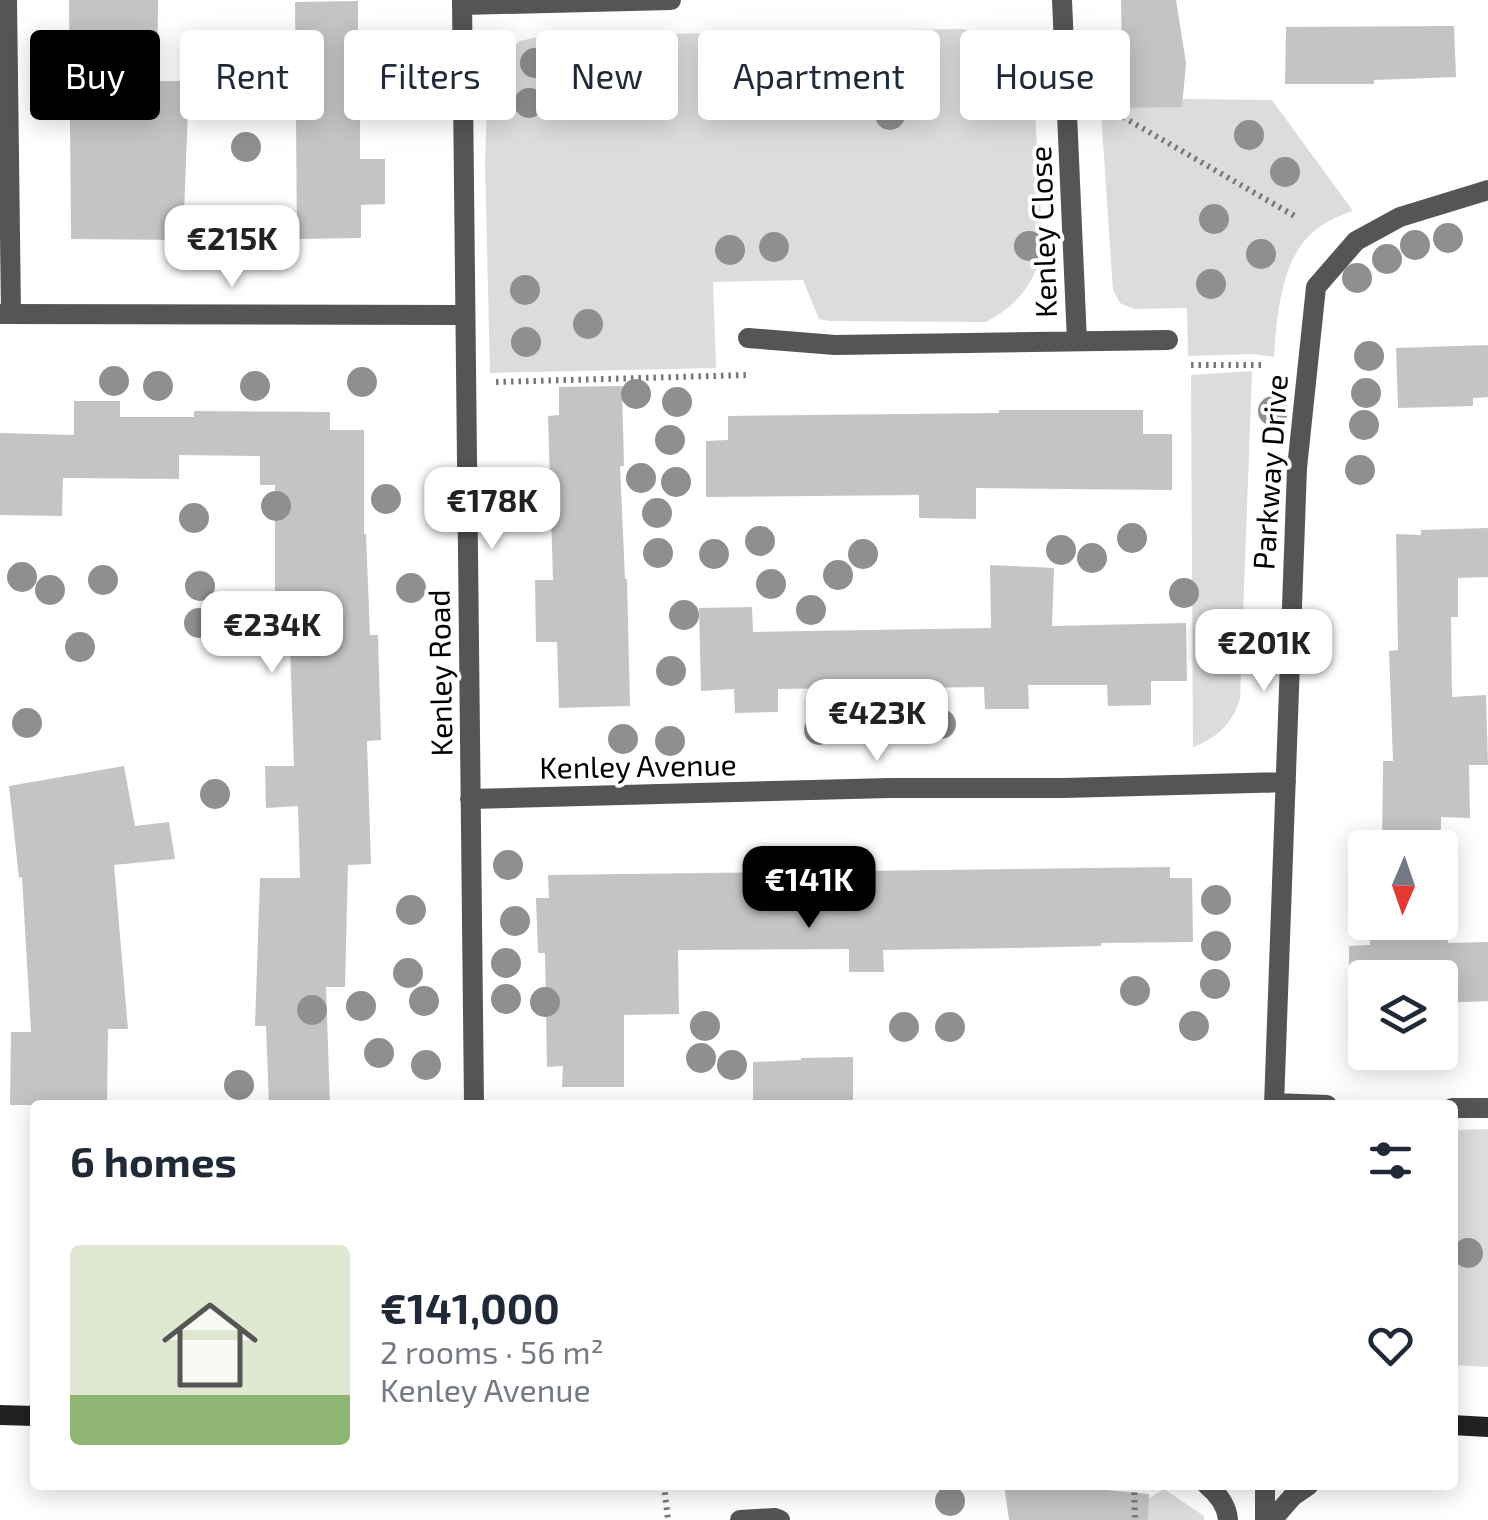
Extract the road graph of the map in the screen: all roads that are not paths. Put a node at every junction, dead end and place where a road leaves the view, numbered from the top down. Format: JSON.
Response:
{"nodes":[{"id":1,"x":6,"y":0,"type":"edge"},
{"id":2,"x":671,"y":0,"type":"edge"},
{"id":3,"x":1062,"y":0,"type":"edge"},
{"id":4,"x":462,"y":2,"type":"edge"},
{"id":5,"x":1488,"y":190,"type":"edge"},
{"id":6,"x":5,"y":314,"type":"edge"},
{"id":7,"x":464,"y":316,"type":"junction"},
{"id":8,"x":748,"y":338,"type":"dead end"},
{"id":9,"x":1168,"y":340,"type":"dead end"},
{"id":10,"x":1077,"y":341,"type":"junction"},
{"id":11,"x":1286,"y":782,"type":"junction"},
{"id":12,"x":470,"y":799,"type":"junction"},
{"id":13,"x":474,"y":1100,"type":"edge"},
{"id":14,"x":1274,"y":1100,"type":"edge"},
{"id":15,"x":1458,"y":1108,"type":"edge"},
{"id":16,"x":1488,"y":1108,"type":"edge"},
{"id":17,"x":0,"y":1415,"type":"edge"},
{"id":18,"x":30,"y":1416,"type":"edge"},
{"id":19,"x":1458,"y":1425,"type":"edge"},
{"id":20,"x":1488,"y":1427,"type":"edge"},
{"id":21,"x":1214,"y":1490,"type":"edge"},
{"id":22,"x":1266,"y":1490,"type":"edge"},
{"id":23,"x":1302,"y":1490,"type":"edge"},
{"id":24,"x":740,"y":1520,"type":"edge"},
{"id":25,"x":780,"y":1520,"type":"edge"},
{"id":26,"x":1228,"y":1520,"type":"edge"},
{"id":27,"x":1269,"y":1520,"type":"edge"}],
"edges":[{"from":1,"to":6,"type":"street"},
{"from":2,"to":4,"type":"street"},
{"from":3,"to":10,"type":"street","name":"Kenley Close"},
{"from":4,"to":7,"type":"street","name":"Kenley Road"},
{"from":5,"to":11,"type":"street","name":"Parkway Drive"},
{"from":6,"to":7,"type":"street"},
{"from":7,"to":12,"type":"street","name":"Kenley Road"},
{"from":8,"to":10,"type":"street","name":"Kenley Close"},
{"from":9,"to":10,"type":"street","name":"Kenley Close"},
{"from":11,"to":12,"type":"street","name":"Kenley Avenue"},
{"from":11,"to":14,"type":"street","name":"Parkway Drive"},
{"from":12,"to":13,"type":"street","name":"Kenley Road"},
{"from":15,"to":16,"type":"street"},
{"from":17,"to":18,"type":"main road"},
{"from":19,"to":20,"type":"main road"},
{"from":21,"to":26,"type":"street"},
{"from":22,"to":27,"type":"street"},
{"from":23,"to":27,"type":"street"},
{"from":24,"to":25,"type":"street"}]}
